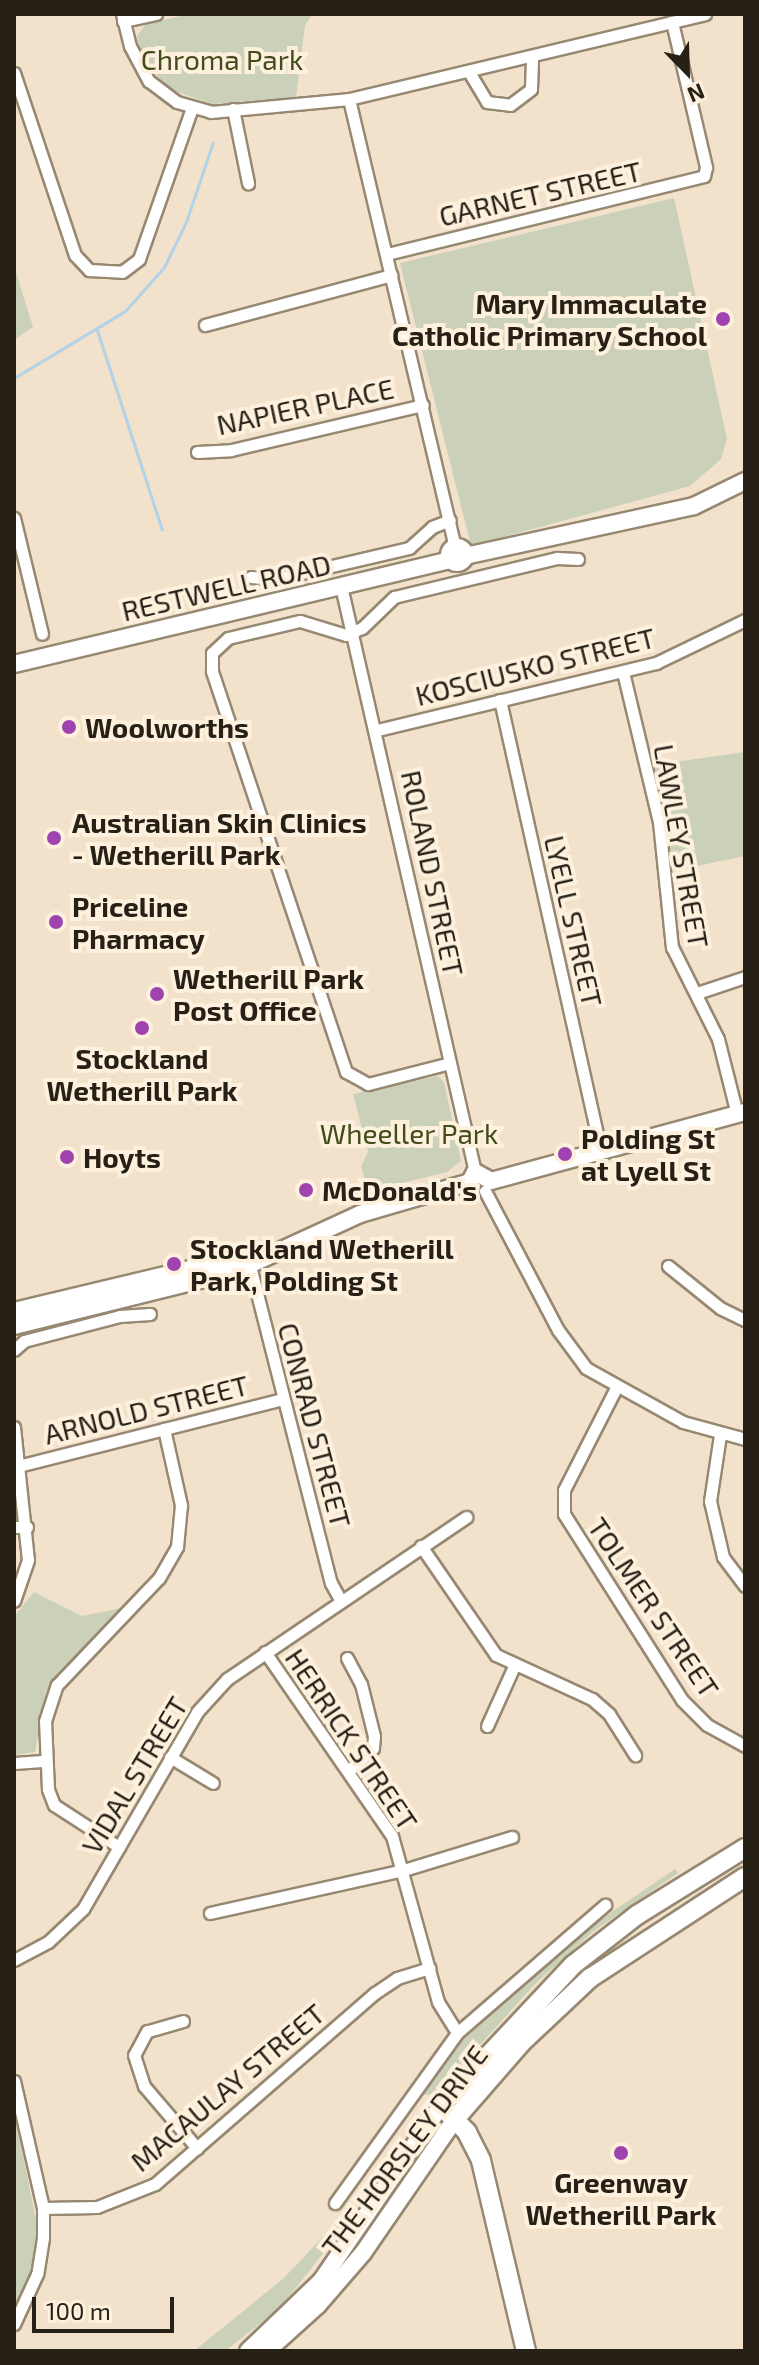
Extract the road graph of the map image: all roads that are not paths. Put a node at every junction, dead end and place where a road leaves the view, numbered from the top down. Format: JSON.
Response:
{"nodes":[{"id":1,"x":156,"y":14,"type":"edge"},
{"id":2,"x":705,"y":14,"type":"edge"},
{"id":3,"x":122,"y":17,"type":"edge"},
{"id":4,"x":672,"y":22,"type":"junction"},
{"id":5,"x":532,"y":57,"type":"junction"},
{"id":6,"x":469,"y":72,"type":"junction"},
{"id":7,"x":14,"y":73,"type":"edge"},
{"id":8,"x":349,"y":99,"type":"junction"},
{"id":9,"x":192,"y":108,"type":"junction"},
{"id":10,"x":233,"y":109,"type":"junction"},
{"id":11,"x":248,"y":183,"type":"dead end"},
{"id":12,"x":387,"y":254,"type":"junction"},
{"id":13,"x":391,"y":275,"type":"junction"},
{"id":14,"x":205,"y":325,"type":"dead end"},
{"id":15,"x":423,"y":405,"type":"junction"},
{"id":16,"x":197,"y":452,"type":"dead end"},
{"id":17,"x":745,"y":471,"type":"edge"},
{"id":18,"x":745,"y":481,"type":"edge"},
{"id":19,"x":663,"y":510,"type":"junction"},
{"id":20,"x":14,"y":518,"type":"edge"},
{"id":21,"x":450,"y":520,"type":"junction"},
{"id":22,"x":16,"y":536,"type":"edge"},
{"id":23,"x":457,"y":555,"type":"junction"},
{"id":24,"x":578,"y":559,"type":"dead end"},
{"id":25,"x":251,"y":577,"type":"dead end"},
{"id":26,"x":341,"y":586,"type":"junction"},
{"id":27,"x":745,"y":620,"type":"edge"},
{"id":28,"x":353,"y":633,"type":"junction"},
{"id":29,"x":42,"y":634,"type":"dead end"},
{"id":30,"x":14,"y":664,"type":"edge"},
{"id":31,"x":623,"y":672,"type":"junction"},
{"id":32,"x":500,"y":700,"type":"junction"},
{"id":33,"x":377,"y":730,"type":"junction"},
{"id":34,"x":745,"y":977,"type":"edge"},
{"id":35,"x":697,"y":993,"type":"junction"},
{"id":36,"x":450,"y":1063,"type":"junction"},
{"id":37,"x":741,"y":1113,"type":"edge"},
{"id":38,"x":601,"y":1152,"type":"junction"},
{"id":39,"x":472,"y":1177,"type":"junction"},
{"id":40,"x":488,"y":1186,"type":"junction"},
{"id":41,"x":249,"y":1262,"type":"junction"},
{"id":42,"x":668,"y":1266,"type":"dead end"},
{"id":43,"x":14,"y":1311,"type":"edge"},
{"id":44,"x":150,"y":1314,"type":"dead end"},
{"id":45,"x":745,"y":1320,"type":"edge"},
{"id":46,"x":14,"y":1326,"type":"edge"},
{"id":47,"x":14,"y":1350,"type":"edge"},
{"id":48,"x":616,"y":1388,"type":"junction"},
{"id":49,"x":283,"y":1399,"type":"junction"},
{"id":50,"x":14,"y":1427,"type":"edge"},
{"id":51,"x":164,"y":1429,"type":"junction"},
{"id":52,"x":720,"y":1435,"type":"junction"},
{"id":53,"x":745,"y":1439,"type":"edge"},
{"id":54,"x":22,"y":1465,"type":"junction"},
{"id":55,"x":466,"y":1517,"type":"dead end"},
{"id":56,"x":14,"y":1527,"type":"edge"},
{"id":57,"x":27,"y":1527,"type":"junction"},
{"id":58,"x":421,"y":1546,"type":"junction"},
{"id":59,"x":745,"y":1586,"type":"edge"},
{"id":60,"x":340,"y":1599,"type":"junction"},
{"id":61,"x":14,"y":1601,"type":"edge"},
{"id":62,"x":265,"y":1652,"type":"junction"},
{"id":63,"x":347,"y":1658,"type":"dead end"},
{"id":64,"x":515,"y":1664,"type":"junction"},
{"id":65,"x":487,"y":1726,"type":"dead end"},
{"id":66,"x":745,"y":1746,"type":"edge"},
{"id":67,"x":635,"y":1755,"type":"dead end"},
{"id":68,"x":170,"y":1757,"type":"junction"},
{"id":69,"x":46,"y":1761,"type":"junction"},
{"id":70,"x":14,"y":1763,"type":"edge"},
{"id":71,"x":348,"y":1771,"type":"junction"},
{"id":72,"x":213,"y":1783,"type":"dead end"},
{"id":73,"x":512,"y":1837,"type":"dead end"},
{"id":74,"x":119,"y":1847,"type":"junction"},
{"id":75,"x":738,"y":1853,"type":"edge"},
{"id":76,"x":404,"y":1870,"type":"junction"},
{"id":77,"x":745,"y":1877,"type":"edge"},
{"id":78,"x":605,"y":1905,"type":"dead end"},
{"id":79,"x":210,"y":1913,"type":"dead end"},
{"id":80,"x":14,"y":1960,"type":"edge"},
{"id":81,"x":429,"y":1968,"type":"junction"},
{"id":82,"x":183,"y":2021,"type":"dead end"},
{"id":83,"x":457,"y":2033,"type":"junction"},
{"id":84,"x":15,"y":2089,"type":"edge"},
{"id":85,"x":441,"y":2106,"type":"junction"},
{"id":86,"x":455,"y":2119,"type":"junction"},
{"id":87,"x":197,"y":2148,"type":"junction"},
{"id":88,"x":335,"y":2203,"type":"dead end"},
{"id":89,"x":43,"y":2208,"type":"junction"},
{"id":90,"x":14,"y":2324,"type":"edge"},
{"id":91,"x":248,"y":2351,"type":"edge"},
{"id":92,"x":267,"y":2351,"type":"edge"},
{"id":93,"x":526,"y":2351,"type":"edge"}],
"edges":[{"from":1,"to":3,"type":"street"},
{"from":2,"to":4,"type":"street"},
{"from":3,"to":9,"type":"street"},
{"from":4,"to":5,"type":"street"},
{"from":4,"to":12,"type":"street","name":"GARNET STREET"},
{"from":5,"to":6,"type":"street"},
{"from":5,"to":6,"type":"street"},
{"from":6,"to":8,"type":"street"},
{"from":7,"to":9,"type":"street"},
{"from":8,"to":10,"type":"street"},
{"from":8,"to":12,"type":"street"},
{"from":9,"to":10,"type":"street"},
{"from":10,"to":11,"type":"street"},
{"from":12,"to":13,"type":"street"},
{"from":13,"to":14,"type":"street"},
{"from":13,"to":15,"type":"street"},
{"from":15,"to":16,"type":"street","name":"NAPIER PLACE"},
{"from":15,"to":21,"type":"street"},
{"from":17,"to":19,"type":"main road","name":"RESTWELL ROAD"},
{"from":18,"to":19,"type":"main road","name":"RESTWELL ROAD"},
{"from":19,"to":23,"type":"main road","name":"RESTWELL ROAD"},
{"from":20,"to":22,"type":"street"},
{"from":21,"to":23,"type":"street"},
{"from":21,"to":25,"type":"street"},
{"from":22,"to":29,"type":"street"},
{"from":23,"to":26,"type":"main road","name":"RESTWELL ROAD"},
{"from":24,"to":28,"type":"street"},
{"from":26,"to":28,"type":"street","name":"ROLAND STREET"},
{"from":26,"to":30,"type":"main road","name":"RESTWELL ROAD"},
{"from":27,"to":31,"type":"street","name":"KOSCIUSKO STREET"},
{"from":28,"to":33,"type":"street","name":"ROLAND STREET"},
{"from":28,"to":36,"type":"street"},
{"from":31,"to":32,"type":"street","name":"KOSCIUSKO STREET"},
{"from":31,"to":35,"type":"street","name":"LAWLEY STREET"},
{"from":32,"to":33,"type":"street","name":"KOSCIUSKO STREET"},
{"from":32,"to":38,"type":"street","name":"LYELL STREET"},
{"from":33,"to":36,"type":"street","name":"ROLAND STREET"},
{"from":34,"to":35,"type":"street"},
{"from":35,"to":37,"type":"street","name":"LAWLEY STREET"},
{"from":36,"to":39,"type":"street","name":"ROLAND STREET"},
{"from":37,"to":38,"type":"main road"},
{"from":38,"to":40,"type":"main road"},
{"from":39,"to":40,"type":"main road"},
{"from":39,"to":41,"type":"main road"},
{"from":40,"to":48,"type":"street"},
{"from":41,"to":43,"type":"main road"},
{"from":41,"to":46,"type":"main road"},
{"from":41,"to":49,"type":"street","name":"CONRAD STREET"},
{"from":42,"to":45,"type":"street"},
{"from":44,"to":47,"type":"street"},
{"from":48,"to":52,"type":"street"},
{"from":48,"to":66,"type":"street","name":"TOLMER STREET"},
{"from":49,"to":51,"type":"street","name":"ARNOLD STREET"},
{"from":49,"to":60,"type":"street","name":"CONRAD STREET"},
{"from":50,"to":54,"type":"street"},
{"from":51,"to":54,"type":"street","name":"ARNOLD STREET"},
{"from":51,"to":69,"type":"street"},
{"from":52,"to":53,"type":"street"},
{"from":52,"to":59,"type":"street"},
{"from":54,"to":57,"type":"street"},
{"from":55,"to":58,"type":"street","name":"VIDAL STREET"},
{"from":56,"to":57,"type":"street"},
{"from":57,"to":61,"type":"street"},
{"from":58,"to":60,"type":"street","name":"VIDAL STREET"},
{"from":58,"to":64,"type":"street"},
{"from":60,"to":62,"type":"street","name":"VIDAL STREET"},
{"from":62,"to":68,"type":"street","name":"VIDAL STREET"},
{"from":62,"to":71,"type":"street","name":"HERRICK STREET"},
{"from":63,"to":71,"type":"street"},
{"from":64,"to":65,"type":"street"},
{"from":64,"to":67,"type":"street"},
{"from":68,"to":72,"type":"street"},
{"from":68,"to":74,"type":"street","name":"VIDAL STREET"},
{"from":69,"to":70,"type":"street"},
{"from":69,"to":74,"type":"street"},
{"from":71,"to":76,"type":"street","name":"HERRICK STREET"},
{"from":73,"to":76,"type":"street"},
{"from":74,"to":80,"type":"street","name":"VIDAL STREET"},
{"from":75,"to":77,"type":"main road"},
{"from":75,"to":85,"type":"main road","name":"THE HORSLEY DRIVE"},
{"from":76,"to":79,"type":"street"},
{"from":76,"to":81,"type":"street","name":"HERRICK STREET"},
{"from":77,"to":86,"type":"main road","name":"THE HORSLEY DRIVE"},
{"from":78,"to":83,"type":"street"},
{"from":81,"to":83,"type":"street","name":"HERRICK STREET"},
{"from":81,"to":87,"type":"street","name":"MACAULAY STREET"},
{"from":82,"to":87,"type":"street"},
{"from":83,"to":88,"type":"street"},
{"from":84,"to":89,"type":"street"},
{"from":85,"to":86,"type":"main road"},
{"from":85,"to":91,"type":"main road","name":"THE HORSLEY DRIVE"},
{"from":86,"to":92,"type":"main road","name":"THE HORSLEY DRIVE"},
{"from":86,"to":93,"type":"main road"},
{"from":87,"to":89,"type":"street","name":"MACAULAY STREET"},
{"from":89,"to":90,"type":"street"}]}
